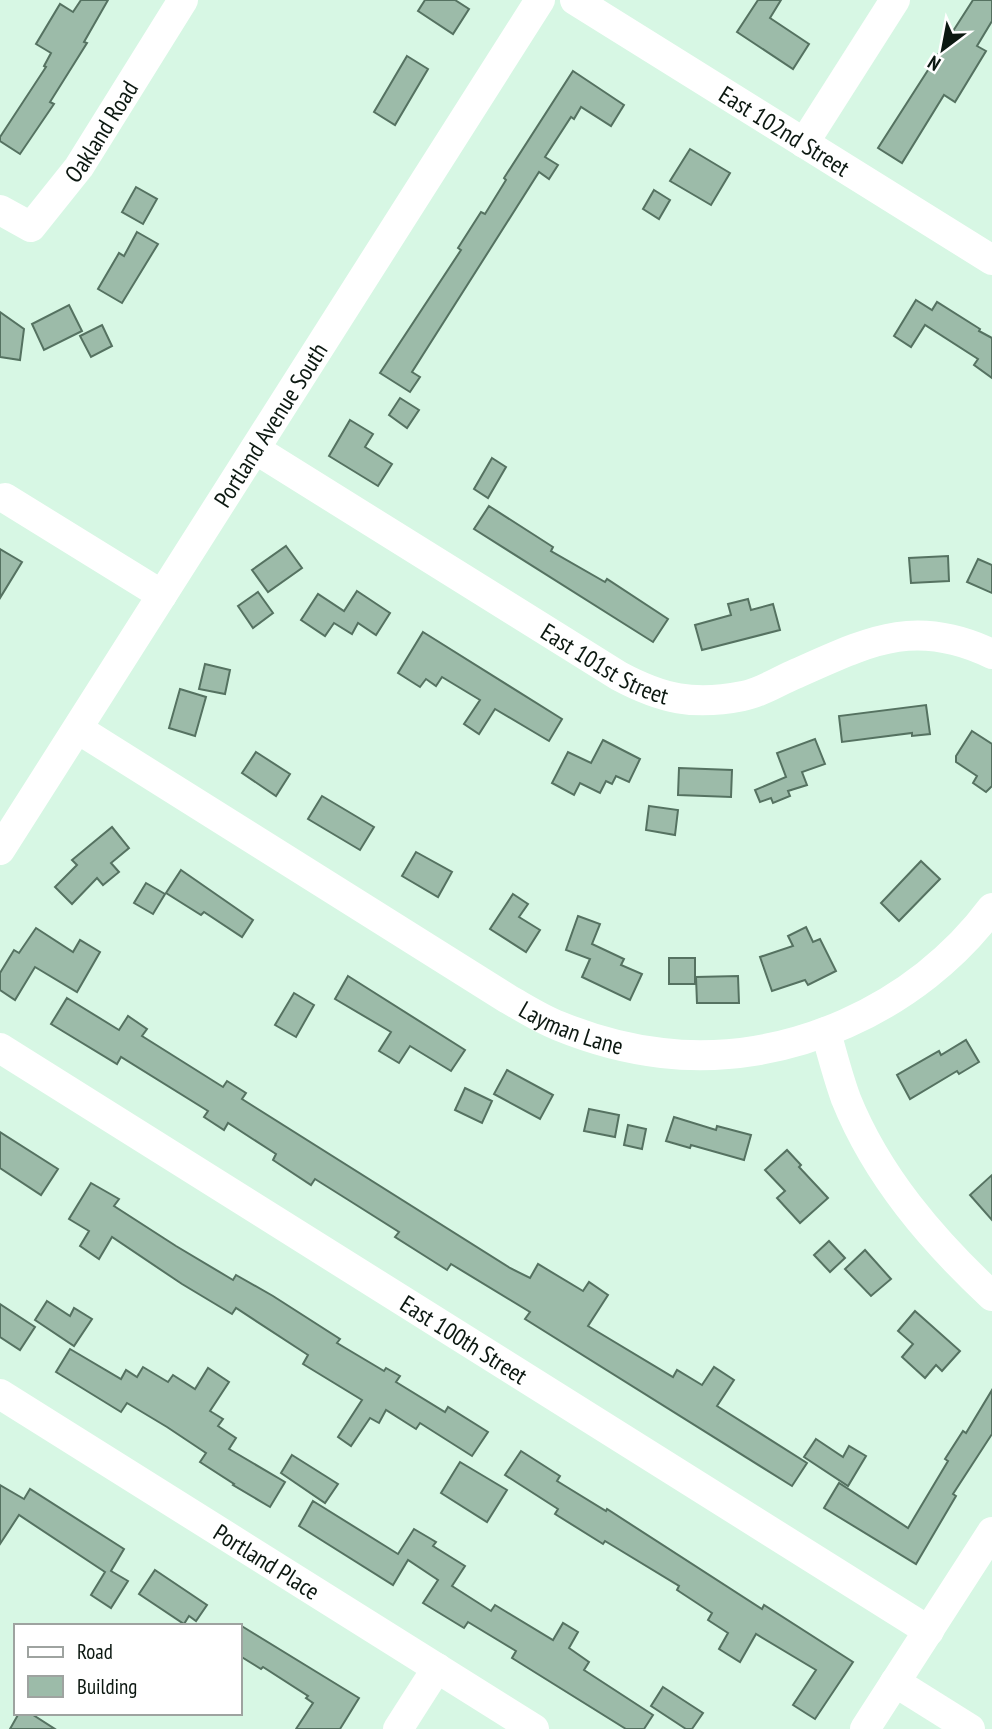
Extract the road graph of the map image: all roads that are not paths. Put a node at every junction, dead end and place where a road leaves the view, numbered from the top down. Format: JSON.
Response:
{"nodes":[{"id":1,"x":183,"y":0,"type":"edge"},
{"id":2,"x":540,"y":0,"type":"edge"},
{"id":3,"x":575,"y":0,"type":"edge"},
{"id":4,"x":895,"y":0,"type":"edge"},
{"id":5,"x":804,"y":143,"type":"junction"},
{"id":6,"x":0,"y":210,"type":"edge"},
{"id":7,"x":992,"y":260,"type":"edge"},
{"id":8,"x":255,"y":449,"type":"junction"},
{"id":9,"x":5,"y":498,"type":"dead end"},
{"id":10,"x":162,"y":594,"type":"junction"},
{"id":11,"x":992,"y":654,"type":"edge"},
{"id":12,"x":78,"y":729,"type":"junction"},
{"id":13,"x":0,"y":850,"type":"edge"},
{"id":14,"x":992,"y":908,"type":"edge"},
{"id":15,"x":826,"y":1032,"type":"junction"},
{"id":16,"x":0,"y":1048,"type":"edge"},
{"id":17,"x":992,"y":1296,"type":"edge"},
{"id":18,"x":0,"y":1394,"type":"edge"},
{"id":19,"x":992,"y":1532,"type":"edge"},
{"id":20,"x":929,"y":1631,"type":"junction"},
{"id":21,"x":436,"y":1668,"type":"junction"},
{"id":22,"x":895,"y":1682,"type":"junction"},
{"id":23,"x":398,"y":1729,"type":"edge"},
{"id":24,"x":534,"y":1729,"type":"edge"},
{"id":25,"x":865,"y":1729,"type":"edge"},
{"id":26,"x":970,"y":1729,"type":"edge"}],
"edges":[{"from":1,"to":6,"type":"street","name":"Oakland Road"},
{"from":2,"to":8,"type":"street","name":"Portland Avenue South"},
{"from":3,"to":5,"type":"street","name":"East 102nd Street"},
{"from":4,"to":5,"type":"street"},
{"from":5,"to":7,"type":"street","name":"East 102nd Street"},
{"from":8,"to":10,"type":"street","name":"Portland Avenue South"},
{"from":8,"to":11,"type":"street","name":"East 101st Street"},
{"from":9,"to":10,"type":"street"},
{"from":10,"to":12,"type":"street","name":"Portland Avenue South"},
{"from":12,"to":13,"type":"street","name":"Portland Avenue South"},
{"from":12,"to":15,"type":"street","name":"Layman Lane"},
{"from":14,"to":15,"type":"street","name":"Layman Lane"},
{"from":15,"to":17,"type":"street"},
{"from":16,"to":20,"type":"street","name":"East 100th Street"},
{"from":18,"to":21,"type":"street","name":"Portland Place"},
{"from":19,"to":20,"type":"street"},
{"from":20,"to":22,"type":"street"},
{"from":21,"to":23,"type":"street"},
{"from":21,"to":24,"type":"street","name":"Portland Place"},
{"from":22,"to":25,"type":"street"},
{"from":22,"to":26,"type":"street"}]}
